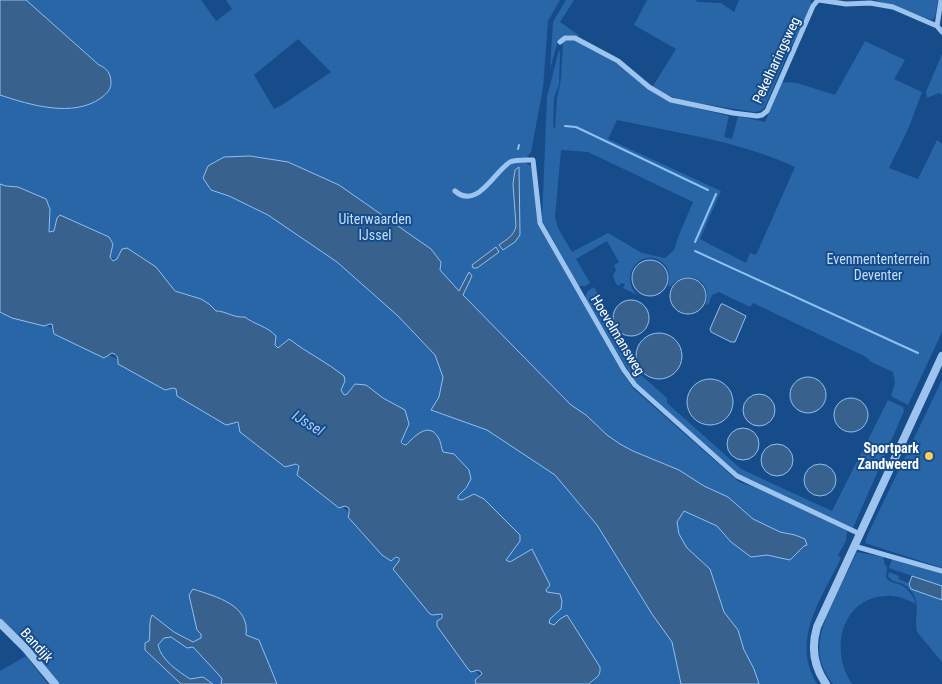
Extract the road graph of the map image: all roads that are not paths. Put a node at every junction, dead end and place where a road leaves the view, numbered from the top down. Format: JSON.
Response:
{"nodes":[{"id":1,"x":818,"y":0,"type":"edge"},
{"id":2,"x":941,"y":0,"type":"edge"},
{"id":3,"x":937,"y":26,"type":"junction"},
{"id":4,"x":942,"y":32,"type":"edge"},
{"id":5,"x":560,"y":42,"type":"dead end"},
{"id":6,"x":455,"y":191,"type":"dead end"},
{"id":7,"x":942,"y":356,"type":"edge"},
{"id":8,"x":860,"y":534,"type":"junction"},
{"id":9,"x":854,"y":546,"type":"junction"},
{"id":10,"x":942,"y":571,"type":"edge"},
{"id":11,"x":0,"y":624,"type":"edge"},
{"id":12,"x":54,"y":684,"type":"edge"},
{"id":13,"x":826,"y":684,"type":"edge"}],
"edges":[{"from":1,"to":3,"type":"street","name":"Pekelharingsweg"},
{"from":1,"to":5,"type":"street","name":"Pekelharingsweg"},
{"from":2,"to":3,"type":"street"},
{"from":3,"to":4,"type":"street"},
{"from":6,"to":8,"type":"street","name":"Hoevelmansweg"},
{"from":7,"to":8,"type":"street"},
{"from":8,"to":9,"type":"street"},
{"from":9,"to":10,"type":"street"},
{"from":9,"to":13,"type":"street"},
{"from":11,"to":12,"type":"street","name":"Bandijk"}]}
